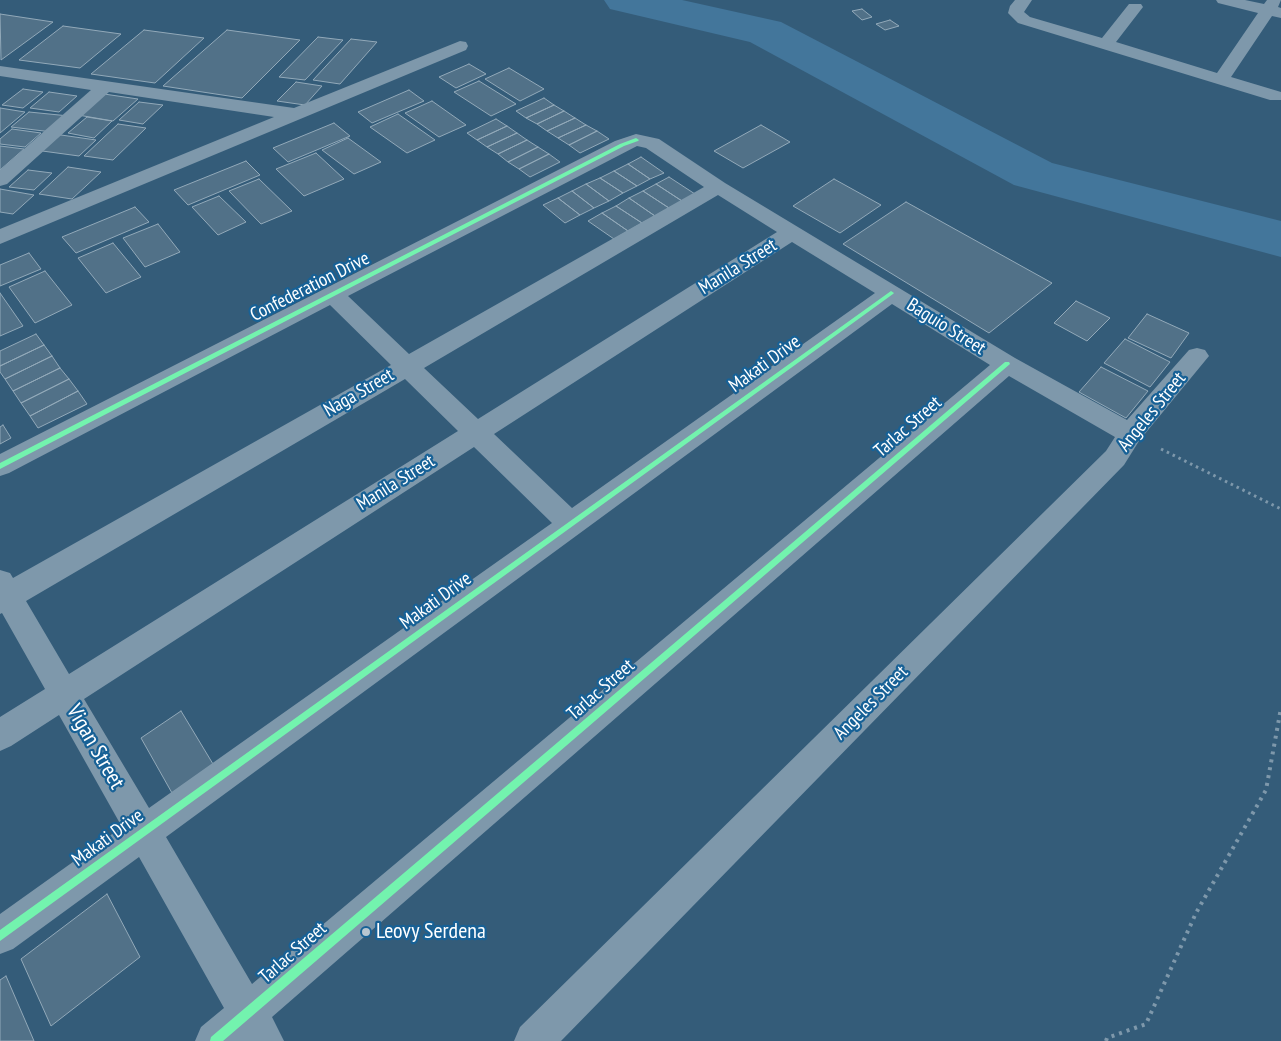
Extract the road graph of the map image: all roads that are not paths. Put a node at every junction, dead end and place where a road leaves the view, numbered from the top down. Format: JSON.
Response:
{"nodes":[{"id":1,"x":1024,"y":0,"type":"edge"},
{"id":2,"x":1224,"y":0,"type":"edge"},
{"id":3,"x":1135,"y":7,"type":"dead end"},
{"id":4,"x":1275,"y":8,"type":"edge"},
{"id":5,"x":1104,"y":45,"type":"junction"},
{"id":6,"x":460,"y":46,"type":"dead end"},
{"id":7,"x":0,"y":71,"type":"edge"},
{"id":8,"x":21,"y":74,"type":"junction"},
{"id":9,"x":1221,"y":79,"type":"junction"},
{"id":10,"x":105,"y":86,"type":"junction"},
{"id":11,"x":0,"y":91,"type":"edge"},
{"id":12,"x":1276,"y":96,"type":"dead end"},
{"id":13,"x":295,"y":114,"type":"junction"},
{"id":14,"x":636,"y":140,"type":"joint"},
{"id":15,"x":0,"y":180,"type":"edge"},
{"id":16,"x":718,"y":186,"type":"junction"},
{"id":17,"x":792,"y":232,"type":"junction"},
{"id":18,"x":0,"y":237,"type":"edge"},
{"id":19,"x":891,"y":293,"type":"junction"},
{"id":20,"x":332,"y":294,"type":"junction"},
{"id":21,"x":1197,"y":356,"type":"dead end"},
{"id":22,"x":1007,"y":364,"type":"junction"},
{"id":23,"x":406,"y":366,"type":"junction"},
{"id":24,"x":476,"y":433,"type":"junction"},
{"id":25,"x":1130,"y":434,"type":"junction"},
{"id":26,"x":0,"y":466,"type":"edge"},
{"id":27,"x":571,"y":524,"type":"junction"},
{"id":28,"x":3,"y":593,"type":"edge"},
{"id":29,"x":65,"y":694,"type":"junction"},
{"id":30,"x":0,"y":735,"type":"edge"},
{"id":31,"x":144,"y":832,"type":"junction"},
{"id":32,"x":0,"y":936,"type":"edge"},
{"id":33,"x":256,"y":1027,"type":"edge"},
{"id":34,"x":216,"y":1041,"type":"edge"},
{"id":35,"x":534,"y":1041,"type":"edge"}],
"edges":[{"from":1,"to":5,"type":"street"},
{"from":2,"to":4,"type":"street"},
{"from":3,"to":5,"type":"street"},
{"from":4,"to":9,"type":"street"},
{"from":5,"to":9,"type":"street"},
{"from":6,"to":13,"type":"street"},
{"from":7,"to":8,"type":"street"},
{"from":8,"to":10,"type":"street"},
{"from":8,"to":11,"type":"street"},
{"from":9,"to":12,"type":"street"},
{"from":10,"to":13,"type":"street"},
{"from":10,"to":15,"type":"street"},
{"from":13,"to":18,"type":"street"},
{"from":14,"to":16,"type":"street","name":"Baguio Street"},
{"from":14,"to":20,"type":"street","name":"Confederation Drive"},
{"from":16,"to":17,"type":"street","name":"Baguio Street"},
{"from":16,"to":23,"type":"street","name":"Naga Street"},
{"from":17,"to":19,"type":"street","name":"Baguio Street"},
{"from":17,"to":24,"type":"street","name":"Manila Street"},
{"from":19,"to":22,"type":"street","name":"Baguio Street"},
{"from":19,"to":27,"type":"street","name":"Makati Drive"},
{"from":20,"to":23,"type":"street"},
{"from":20,"to":26,"type":"street","name":"Confederation Drive"},
{"from":21,"to":25,"type":"street","name":"Angeles Street"},
{"from":22,"to":25,"type":"street","name":"Baguio Street"},
{"from":22,"to":33,"type":"street","name":"Tarlac Street"},
{"from":23,"to":24,"type":"street"},
{"from":23,"to":28,"type":"street","name":"Naga Street"},
{"from":24,"to":27,"type":"street"},
{"from":24,"to":29,"type":"street","name":"Manila Street"},
{"from":25,"to":35,"type":"street","name":"Angeles Street"},
{"from":27,"to":31,"type":"street","name":"Makati Drive"},
{"from":28,"to":29,"type":"street","name":"Vigan Street"},
{"from":29,"to":30,"type":"street","name":"Manila Street"},
{"from":29,"to":31,"type":"street","name":"Vigan Street"},
{"from":31,"to":32,"type":"street","name":"Makati Drive"},
{"from":31,"to":33,"type":"street","name":"Vigan Street"},
{"from":33,"to":34,"type":"street","name":"Tarlac Street"}]}
